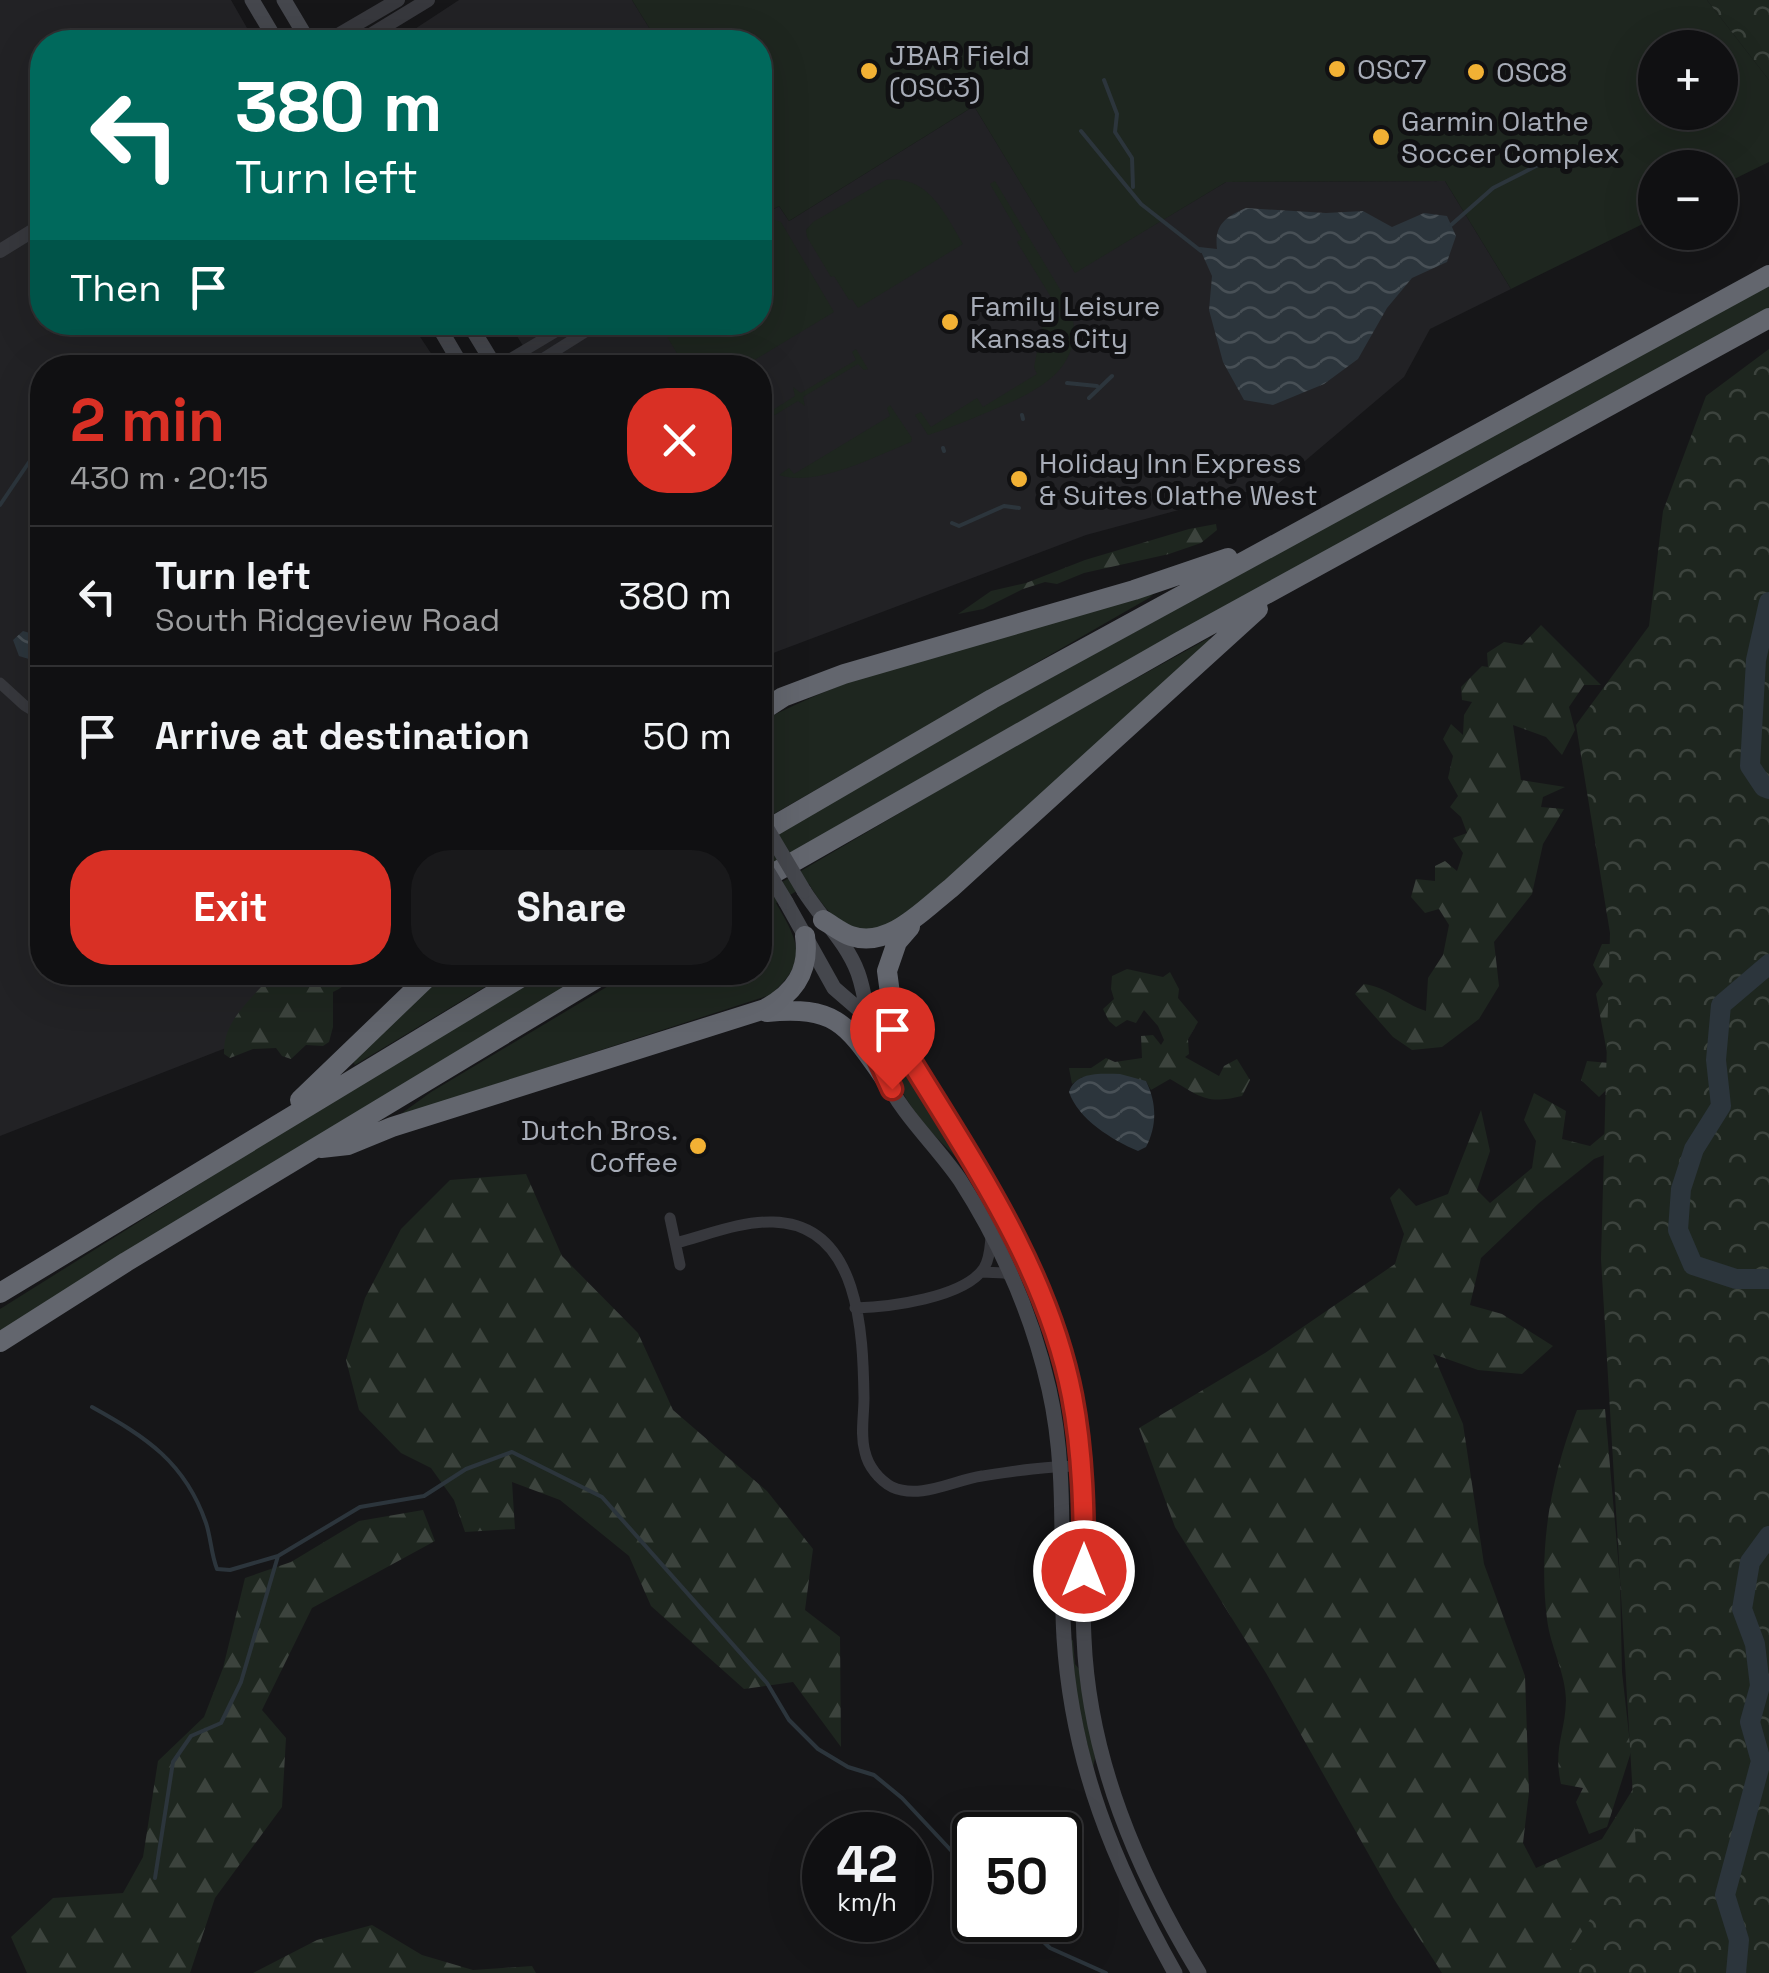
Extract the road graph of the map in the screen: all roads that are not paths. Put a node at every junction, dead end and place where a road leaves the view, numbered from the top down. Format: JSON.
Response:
{"nodes":[{"id":1,"x":252,"y":0,"type":"edge"},
{"id":2,"x":284,"y":0,"type":"edge"},
{"id":3,"x":398,"y":0,"type":"edge"},
{"id":4,"x":428,"y":0,"type":"edge"},
{"id":5,"x":271,"y":30,"type":"edge"},
{"id":6,"x":302,"y":30,"type":"edge"},
{"id":7,"x":347,"y":30,"type":"edge"},
{"id":8,"x":379,"y":30,"type":"edge"},
{"id":9,"x":30,"y":233,"type":"edge"},
{"id":10,"x":0,"y":252,"type":"edge"},
{"id":11,"x":1769,"y":274,"type":"edge"},
{"id":12,"x":1769,"y":318,"type":"edge"},
{"id":13,"x":550,"y":335,"type":"edge"},
{"id":14,"x":580,"y":335,"type":"edge"},
{"id":15,"x":516,"y":355,"type":"edge"},
{"id":16,"x":549,"y":355,"type":"edge"},
{"id":17,"x":1259,"y":552,"type":"junction"},
{"id":18,"x":1298,"y":576,"type":"junction"},
{"id":19,"x":0,"y":683,"type":"edge"},
{"id":20,"x":783,"y":696,"type":"junction"},
{"id":21,"x":772,"y":699,"type":"edge"},
{"id":22,"x":772,"y":704,"type":"edge"},
{"id":23,"x":30,"y":709,"type":"edge"},
{"id":24,"x":772,"y":827,"type":"edge"},
{"id":25,"x":772,"y":837,"type":"edge"},
{"id":26,"x":772,"y":874,"type":"edge"},
{"id":27,"x":772,"y":878,"type":"edge"},
{"id":28,"x":951,"y":888,"type":"junction"},
{"id":29,"x":822,"y":920,"type":"junction"},
{"id":30,"x":805,"y":936,"type":"junction"},
{"id":31,"x":420,"y":985,"type":"edge"},
{"id":32,"x":508,"y":985,"type":"edge"},
{"id":33,"x":585,"y":985,"type":"edge"},
{"id":34,"x":741,"y":1018,"type":"junction"},
{"id":35,"x":868,"y":1019,"type":"junction"},
{"id":36,"x":911,"y":1061,"type":"junction"},
{"id":37,"x":884,"y":1077,"type":"junction"},
{"id":38,"x":274,"y":1126,"type":"junction"},
{"id":39,"x":314,"y":1148,"type":"junction"},
{"id":40,"x":670,"y":1218,"type":"dead end"},
{"id":41,"x":991,"y":1234,"type":"junction"},
{"id":42,"x":676,"y":1243,"type":"junction"},
{"id":43,"x":1001,"y":1254,"type":"junction"},
{"id":44,"x":1026,"y":1258,"type":"junction"},
{"id":45,"x":680,"y":1266,"type":"dead end"},
{"id":46,"x":981,"y":1272,"type":"junction"},
{"id":47,"x":1012,"y":1278,"type":"junction"},
{"id":48,"x":0,"y":1293,"type":"edge"},
{"id":49,"x":855,"y":1308,"type":"junction"},
{"id":50,"x":0,"y":1342,"type":"edge"},
{"id":51,"x":1062,"y":1466,"type":"junction"},
{"id":52,"x":1080,"y":1466,"type":"junction"},
{"id":53,"x":1112,"y":1792,"type":"junction"},
{"id":54,"x":1093,"y":1798,"type":"junction"},
{"id":55,"x":1175,"y":1973,"type":"edge"},
{"id":56,"x":1199,"y":1973,"type":"edge"}],
"edges":[{"from":1,"to":5,"type":"main road"},
{"from":2,"to":6,"type":"main road"},
{"from":3,"to":7,"type":"street"},
{"from":4,"to":8,"type":"street"},
{"from":9,"to":10,"type":"street"},
{"from":11,"to":17,"type":"highway"},
{"from":12,"to":18,"type":"highway"},
{"from":13,"to":15,"type":"street"},
{"from":14,"to":16,"type":"street"},
{"from":17,"to":20,"type":"highway"},
{"from":17,"to":24,"type":"highway"},
{"from":18,"to":26,"type":"highway"},
{"from":18,"to":28,"type":"highway"},
{"from":19,"to":23,"type":"street"},
{"from":20,"to":21,"type":"highway"},
{"from":20,"to":22,"type":"highway"},
{"from":25,"to":29,"type":"main road","bridge":true},
{"from":27,"to":30,"type":"main road","bridge":true},
{"from":28,"to":29,"type":"highway"},
{"from":28,"to":36,"type":"highway"},
{"from":29,"to":35,"type":"main road"},
{"from":30,"to":34,"type":"highway"},
{"from":30,"to":35,"type":"main road"},
{"from":31,"to":38,"type":"highway"},
{"from":32,"to":38,"type":"highway"},
{"from":33,"to":39,"type":"highway"},
{"from":34,"to":37,"type":"highway"},
{"from":34,"to":39,"type":"highway"},
{"from":35,"to":36,"type":"main road"},
{"from":35,"to":37,"type":"main road"},
{"from":36,"to":44,"type":"main road"},
{"from":37,"to":41,"type":"main road"},
{"from":38,"to":48,"type":"highway"},
{"from":39,"to":50,"type":"highway"},
{"from":40,"to":42,"type":"street"},
{"from":41,"to":43,"type":"main road"},
{"from":41,"to":46,"type":"street"},
{"from":42,"to":45,"type":"street"},
{"from":42,"to":49,"type":"street"},
{"from":43,"to":44,"type":"main road"},
{"from":43,"to":47,"type":"main road"},
{"from":44,"to":52,"type":"main road"},
{"from":46,"to":47,"type":"street"},
{"from":46,"to":49,"type":"street"},
{"from":47,"to":51,"type":"main road"},
{"from":49,"to":51,"type":"street"},
{"from":51,"to":52,"type":"street"},
{"from":51,"to":54,"type":"main road"},
{"from":52,"to":53,"type":"main road"},
{"from":53,"to":54,"type":"main road"},
{"from":53,"to":56,"type":"main road"},
{"from":54,"to":55,"type":"main road"}]}
